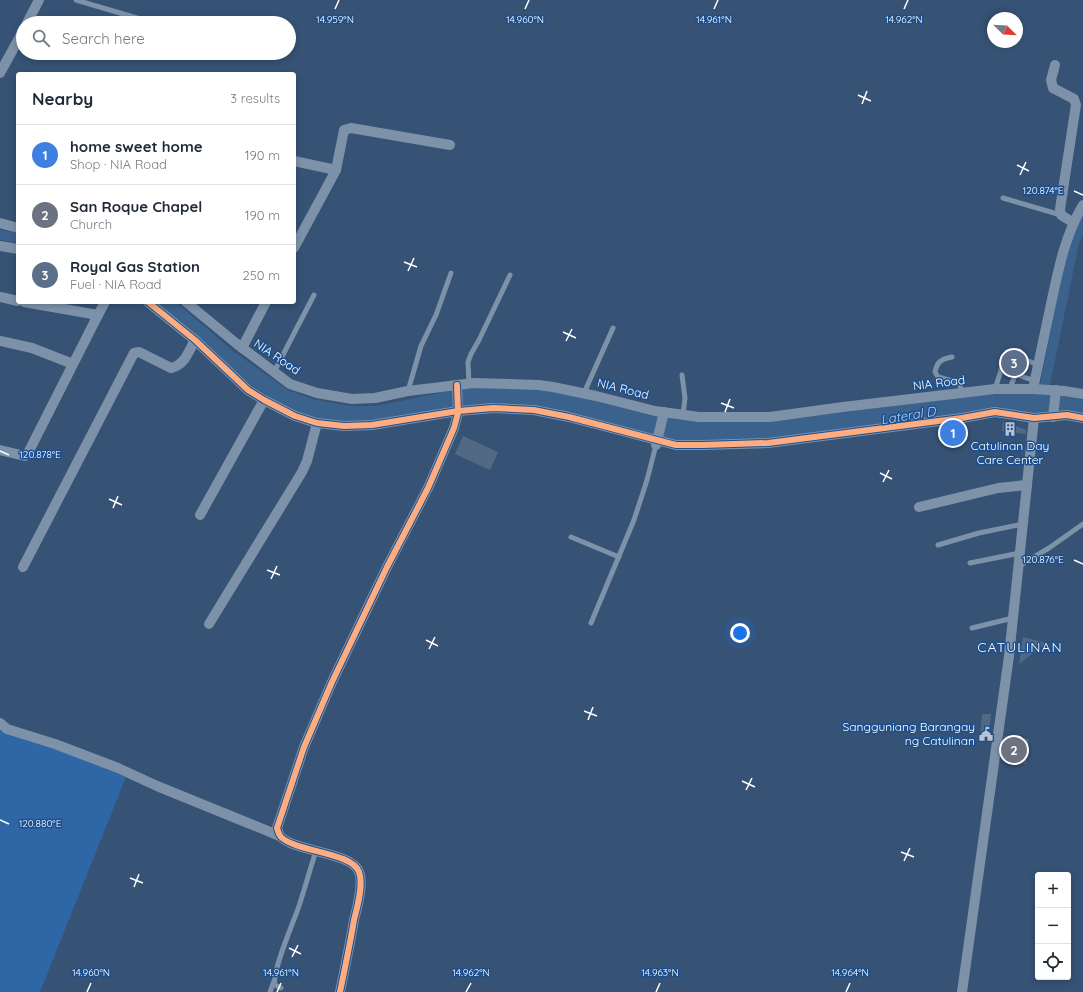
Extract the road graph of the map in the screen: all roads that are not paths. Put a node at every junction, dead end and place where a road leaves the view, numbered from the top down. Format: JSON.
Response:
{"nodes":[{"id":1,"x":40,"y":0,"type":"edge"},
{"id":2,"x":76,"y":0,"type":"edge"},
{"id":3,"x":31,"y":16,"type":"edge"},
{"id":4,"x":128,"y":16,"type":"edge"},
{"id":5,"x":16,"y":43,"type":"edge"},
{"id":6,"x":1055,"y":65,"type":"dead end"},
{"id":7,"x":0,"y":73,"type":"edge"},
{"id":8,"x":450,"y":145,"type":"dead end"},
{"id":9,"x":296,"y":161,"type":"edge"},
{"id":10,"x":336,"y":170,"type":"junction"},
{"id":11,"x":1003,"y":198,"type":"dead end"},
{"id":12,"x":1083,"y":206,"type":"edge"},
{"id":13,"x":1061,"y":215,"type":"junction"},
{"id":14,"x":0,"y":223,"type":"edge"},
{"id":15,"x":1074,"y":223,"type":"junction"},
{"id":16,"x":16,"y":227,"type":"edge"},
{"id":17,"x":296,"y":244,"type":"edge"},
{"id":18,"x":0,"y":246,"type":"edge"},
{"id":19,"x":16,"y":249,"type":"edge"},
{"id":20,"x":451,"y":273,"type":"dead end"},
{"id":21,"x":510,"y":275,"type":"dead end"},
{"id":22,"x":314,"y":295,"type":"dead end"},
{"id":23,"x":0,"y":298,"type":"edge"},
{"id":24,"x":16,"y":301,"type":"edge"},
{"id":25,"x":35,"y":304,"type":"edge"},
{"id":26,"x":104,"y":304,"type":"edge"},
{"id":27,"x":150,"y":304,"type":"edge"},
{"id":28,"x":188,"y":304,"type":"edge"},
{"id":29,"x":265,"y":304,"type":"edge"},
{"id":30,"x":98,"y":315,"type":"junction"},
{"id":31,"x":613,"y":328,"type":"dead end"},
{"id":32,"x":195,"y":340,"type":"junction"},
{"id":33,"x":0,"y":341,"type":"edge"},
{"id":34,"x":242,"y":348,"type":"junction"},
{"id":35,"x":952,"y":357,"type":"dead end"},
{"id":36,"x":1022,"y":358,"type":"junction"},
{"id":37,"x":73,"y":364,"type":"junction"},
{"id":38,"x":1038,"y":365,"type":"junction"},
{"id":39,"x":1001,"y":369,"type":"junction"},
{"id":40,"x":274,"y":372,"type":"junction"},
{"id":41,"x":682,"y":374,"type":"dead end"},
{"id":42,"x":1016,"y":374,"type":"junction"},
{"id":43,"x":469,"y":384,"type":"junction"},
{"id":44,"x":457,"y":387,"type":"junction"},
{"id":45,"x":1010,"y":388,"type":"junction"},
{"id":46,"x":995,"y":389,"type":"junction"},
{"id":47,"x":1045,"y":389,"type":"junction"},
{"id":48,"x":408,"y":392,"type":"junction"},
{"id":49,"x":584,"y":393,"type":"junction"},
{"id":50,"x":962,"y":393,"type":"junction"},
{"id":51,"x":1083,"y":394,"type":"edge"},
{"id":52,"x":264,"y":400,"type":"junction"},
{"id":53,"x":458,"y":409,"type":"junction"},
{"id":54,"x":663,"y":414,"type":"junction"},
{"id":55,"x":1054,"y":414,"type":"junction"},
{"id":56,"x":683,"y":415,"type":"junction"},
{"id":57,"x":1034,"y":418,"type":"junction"},
{"id":58,"x":1083,"y":418,"type":"edge"},
{"id":59,"x":317,"y":423,"type":"junction"},
{"id":60,"x":657,"y":441,"type":"junction"},
{"id":61,"x":0,"y":450,"type":"edge"},
{"id":62,"x":1027,"y":485,"type":"junction"},
{"id":63,"x":919,"y":507,"type":"dead end"},
{"id":64,"x":200,"y":515,"type":"dead end"},
{"id":65,"x":1024,"y":523,"type":"junction"},
{"id":66,"x":1083,"y":524,"type":"edge"},
{"id":67,"x":571,"y":537,"type":"dead end"},
{"id":68,"x":938,"y":545,"type":"dead end"},
{"id":69,"x":1021,"y":553,"type":"junction"},
{"id":70,"x":619,"y":556,"type":"junction"},
{"id":71,"x":970,"y":563,"type":"dead end"},
{"id":72,"x":1019,"y":566,"type":"junction"},
{"id":73,"x":23,"y":567,"type":"dead end"},
{"id":74,"x":1013,"y":618,"type":"junction"},
{"id":75,"x":591,"y":623,"type":"dead end"},
{"id":76,"x":209,"y":624,"type":"dead end"},
{"id":77,"x":972,"y":628,"type":"dead end"},
{"id":78,"x":0,"y":723,"type":"edge"},
{"id":79,"x":280,"y":836,"type":"junction"},
{"id":80,"x":316,"y":851,"type":"junction"},
{"id":81,"x":274,"y":981,"type":"junction"},
{"id":82,"x":282,"y":988,"type":"dead end"},
{"id":83,"x":270,"y":992,"type":"edge"},
{"id":84,"x":340,"y":992,"type":"edge"},
{"id":85,"x":962,"y":992,"type":"edge"}],
"edges":[{"from":1,"to":3,"type":"street"},
{"from":2,"to":4,"type":"lane"},
{"from":5,"to":7,"type":"street"},
{"from":6,"to":13,"type":"street"},
{"from":8,"to":10,"type":"street"},
{"from":9,"to":10,"type":"street"},
{"from":10,"to":17,"type":"street"},
{"from":11,"to":13,"type":"lane"},
{"from":12,"to":15,"type":"street"},
{"from":13,"to":15,"type":"street"},
{"from":14,"to":16,"type":"street"},
{"from":15,"to":38,"type":"street"},
{"from":18,"to":19,"type":"street"},
{"from":20,"to":48,"type":"lane"},
{"from":21,"to":43,"type":"lane"},
{"from":22,"to":40,"type":"lane"},
{"from":23,"to":24,"type":"street"},
{"from":25,"to":30,"type":"street"},
{"from":26,"to":30,"type":"street"},
{"from":27,"to":32,"type":"street"},
{"from":28,"to":34,"type":"street","name":"NIA Road"},
{"from":29,"to":34,"type":"street"},
{"from":30,"to":37,"type":"street"},
{"from":31,"to":49,"type":"lane"},
{"from":32,"to":52,"type":"street"},
{"from":32,"to":73,"type":"street"},
{"from":33,"to":37,"type":"street"},
{"from":34,"to":40,"type":"street","name":"NIA Road"},
{"from":35,"to":50,"type":"lane"},
{"from":36,"to":38,"type":"lane"},
{"from":36,"to":39,"type":"lane"},
{"from":36,"to":42,"type":"lane"},
{"from":37,"to":61,"type":"street"},
{"from":38,"to":47,"type":"street"},
{"from":39,"to":42,"type":"lane"},
{"from":39,"to":46,"type":"lane"},
{"from":40,"to":48,"type":"street","name":"NIA Road"},
{"from":41,"to":56,"type":"lane"},
{"from":42,"to":45,"type":"lane"},
{"from":42,"to":47,"type":"lane"},
{"from":43,"to":44,"type":"street","name":"NIA Road"},
{"from":43,"to":49,"type":"street","name":"NIA Road"},
{"from":44,"to":48,"type":"street","name":"NIA Road"},
{"from":44,"to":53,"type":"street"},
{"from":45,"to":46,"type":"street","name":"NIA Road"},
{"from":45,"to":47,"type":"street","name":"NIA Road"},
{"from":46,"to":50,"type":"street","name":"NIA Road"},
{"from":47,"to":51,"type":"street","name":"NIA Road"},
{"from":47,"to":55,"type":"street"},
{"from":49,"to":54,"type":"street","name":"NIA Road"},
{"from":50,"to":56,"type":"street","name":"NIA Road"},
{"from":52,"to":59,"type":"street"},
{"from":52,"to":64,"type":"street"},
{"from":53,"to":59,"type":"street"},
{"from":53,"to":60,"type":"street"},
{"from":53,"to":79,"type":"street"},
{"from":54,"to":56,"type":"street","name":"NIA Road"},
{"from":54,"to":60,"type":"street"},
{"from":55,"to":57,"type":"street"},
{"from":55,"to":58,"type":"street"},
{"from":57,"to":60,"type":"street"},
{"from":57,"to":62,"type":"street"},
{"from":59,"to":76,"type":"street"},
{"from":60,"to":70,"type":"lane"},
{"from":62,"to":63,"type":"street"},
{"from":62,"to":65,"type":"street"},
{"from":65,"to":68,"type":"lane"},
{"from":65,"to":69,"type":"street"},
{"from":66,"to":72,"type":"lane"},
{"from":67,"to":70,"type":"lane"},
{"from":69,"to":71,"type":"lane"},
{"from":69,"to":72,"type":"street"},
{"from":70,"to":75,"type":"lane"},
{"from":72,"to":74,"type":"street"},
{"from":74,"to":77,"type":"lane"},
{"from":74,"to":85,"type":"street"},
{"from":78,"to":79,"type":"street"},
{"from":79,"to":80,"type":"street"},
{"from":80,"to":81,"type":"lane"},
{"from":80,"to":84,"type":"street"},
{"from":81,"to":82,"type":"lane"},
{"from":81,"to":83,"type":"lane"}]}
